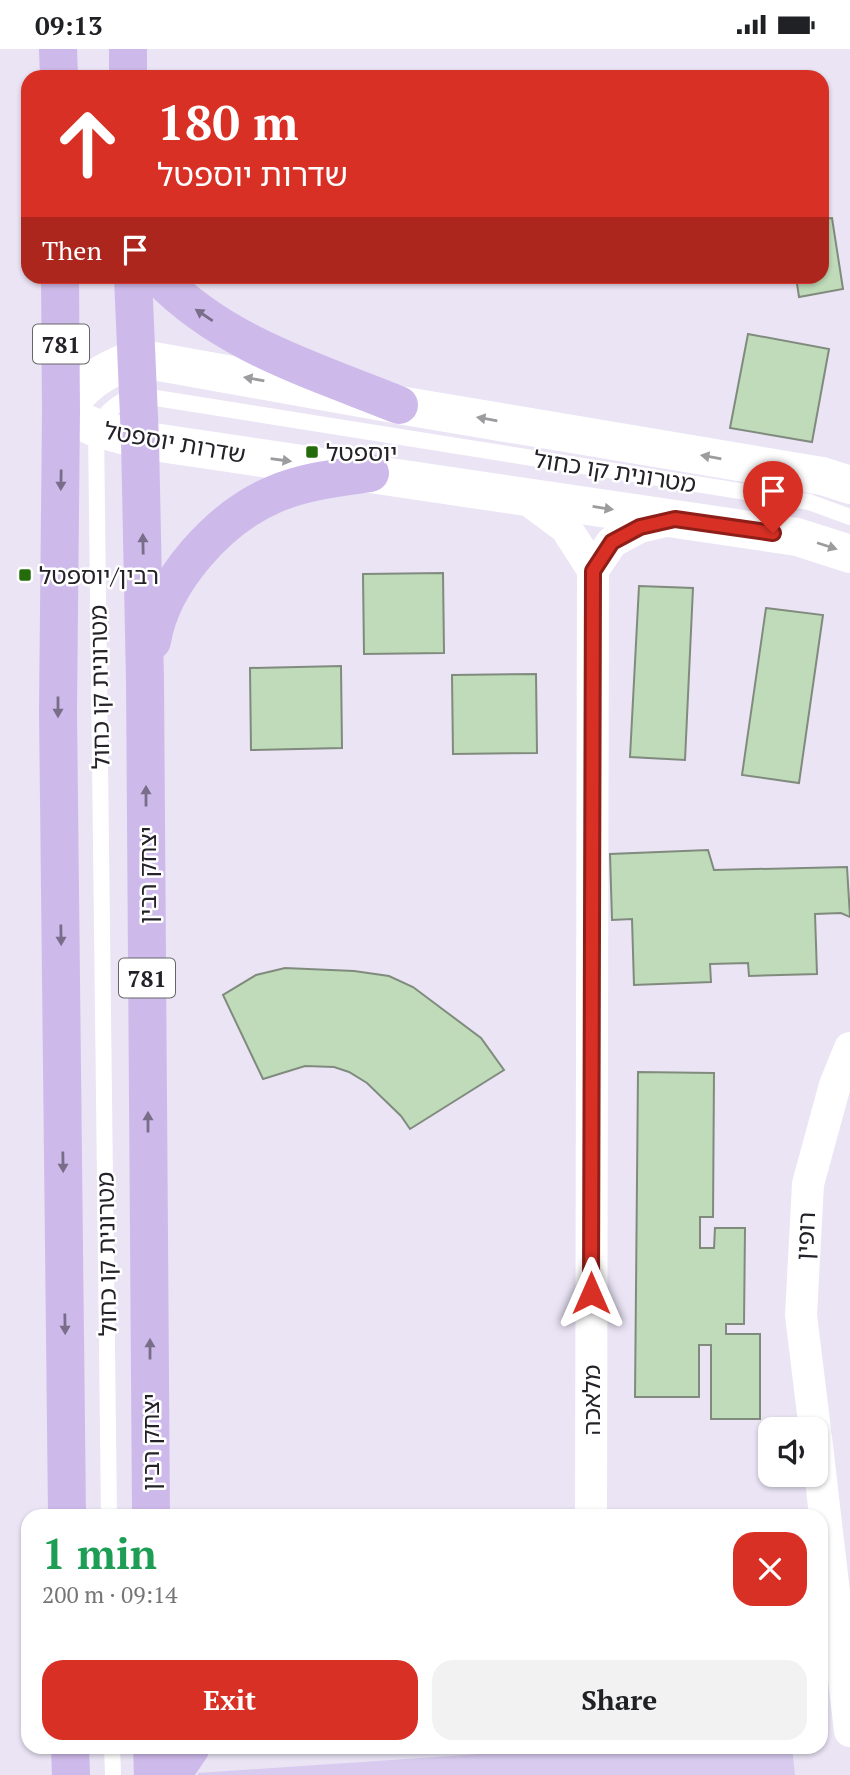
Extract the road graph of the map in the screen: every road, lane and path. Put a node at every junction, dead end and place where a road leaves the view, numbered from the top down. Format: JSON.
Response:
{"nodes":[{"id":1,"x":58,"y":49,"type":"edge"},
{"id":2,"x":128,"y":49,"type":"edge"},
{"id":3,"x":58,"y":70,"type":"edge"},
{"id":4,"x":128,"y":70,"type":"edge"},
{"id":5,"x":60,"y":284,"type":"edge"},
{"id":6,"x":133,"y":284,"type":"edge"},
{"id":7,"x":166,"y":284,"type":"edge"},
{"id":8,"x":137,"y":376,"type":"junction"},
{"id":9,"x":399,"y":405,"type":"junction"},
{"id":10,"x":61,"y":412,"type":"junction"},
{"id":11,"x":96,"y":428,"type":"junction"},
{"id":12,"x":140,"y":440,"type":"junction"},
{"id":13,"x":370,"y":473,"type":"junction"},
{"id":14,"x":850,"y":485,"type":"edge"},
{"id":15,"x":523,"y":495,"type":"junction"},
{"id":16,"x":850,"y":517,"type":"edge"},
{"id":17,"x":675,"y":519,"type":"junction"},
{"id":18,"x":850,"y":554,"type":"edge"},
{"id":19,"x":593,"y":571,"type":"junction"},
{"id":20,"x":145,"y":681,"type":"junction"},
{"id":21,"x":850,"y":1048,"type":"edge"},
{"id":22,"x":813,"y":1417,"type":"edge"},
{"id":23,"x":821,"y":1487,"type":"edge"},
{"id":24,"x":67,"y":1509,"type":"edge"},
{"id":25,"x":109,"y":1509,"type":"edge"},
{"id":26,"x":151,"y":1509,"type":"edge"},
{"id":27,"x":591,"y":1509,"type":"edge"},
{"id":28,"x":823,"y":1509,"type":"edge"},
{"id":29,"x":828,"y":1568,"type":"edge"},
{"id":30,"x":839,"y":1689,"type":"edge"},
{"id":31,"x":850,"y":1731,"type":"edge"},
{"id":32,"x":70,"y":1754,"type":"edge"},
{"id":33,"x":112,"y":1754,"type":"edge"},
{"id":34,"x":152,"y":1754,"type":"edge"},
{"id":35,"x":186,"y":1754,"type":"edge"},
{"id":36,"x":71,"y":1775,"type":"edge"},
{"id":37,"x":113,"y":1775,"type":"edge"},
{"id":38,"x":153,"y":1775,"type":"edge"},
{"id":39,"x":172,"y":1775,"type":"edge"}],
"edges":[{"from":1,"to":3,"type":"main road"},
{"from":2,"to":4,"type":"main road"},
{"from":5,"to":10,"type":"main road","number":"781"},
{"from":6,"to":8,"type":"main road","name":"יצחק רבין","number":"781"},
{"from":9,"to":7,"type":"main road","one_way":true},
{"from":9,"to":8,"type":"street","one_way":true},
{"from":8,"to":10,"type":"street"},
{"from":8,"to":11,"type":"lane"},
{"from":8,"to":12,"type":"main road","name":"יצחק רבין","number":"781"},
{"from":8,"to":16,"type":"lane","name":"מטרונית קו כחול"},
{"from":14,"to":9,"type":"street","one_way":true},
{"from":10,"to":11,"type":"street","name":"שדרות יוספטל"},
{"from":10,"to":24,"type":"main road","number":"781","one_way":true},
{"from":11,"to":12,"type":"street","name":"שדרות יוספטל"},
{"from":11,"to":25,"type":"lane","name":"מטרונית קו כחול"},
{"from":12,"to":13,"type":"street","name":"שדרות יוספטל","one_way":true},
{"from":20,"to":12,"type":"main road","name":"יצחק רבין","number":"781","one_way":true},
{"from":13,"to":15,"type":"street","name":"שדרות יוספטל"},
{"from":13,"to":20,"type":"main road"},
{"from":15,"to":17,"type":"street","name":"שדרות יוספטל","one_way":true},
{"from":15,"to":19,"type":"street"},
{"from":17,"to":18,"type":"street","name":"שדרות יוספטל","one_way":true},
{"from":17,"to":19,"type":"street"},
{"from":19,"to":27,"type":"street","name":"מלאכה"},
{"from":26,"to":20,"type":"main road","name":"יצחק רבין","number":"781","one_way":true},
{"from":21,"to":22,"type":"street","name":"רופין"},
{"from":23,"to":28,"type":"street"},
{"from":29,"to":30,"type":"street"},
{"from":30,"to":31,"type":"street"},
{"from":32,"to":36,"type":"main road"},
{"from":33,"to":37,"type":"lane"},
{"from":34,"to":38,"type":"main road"},
{"from":35,"to":39,"type":"main road"}]}
